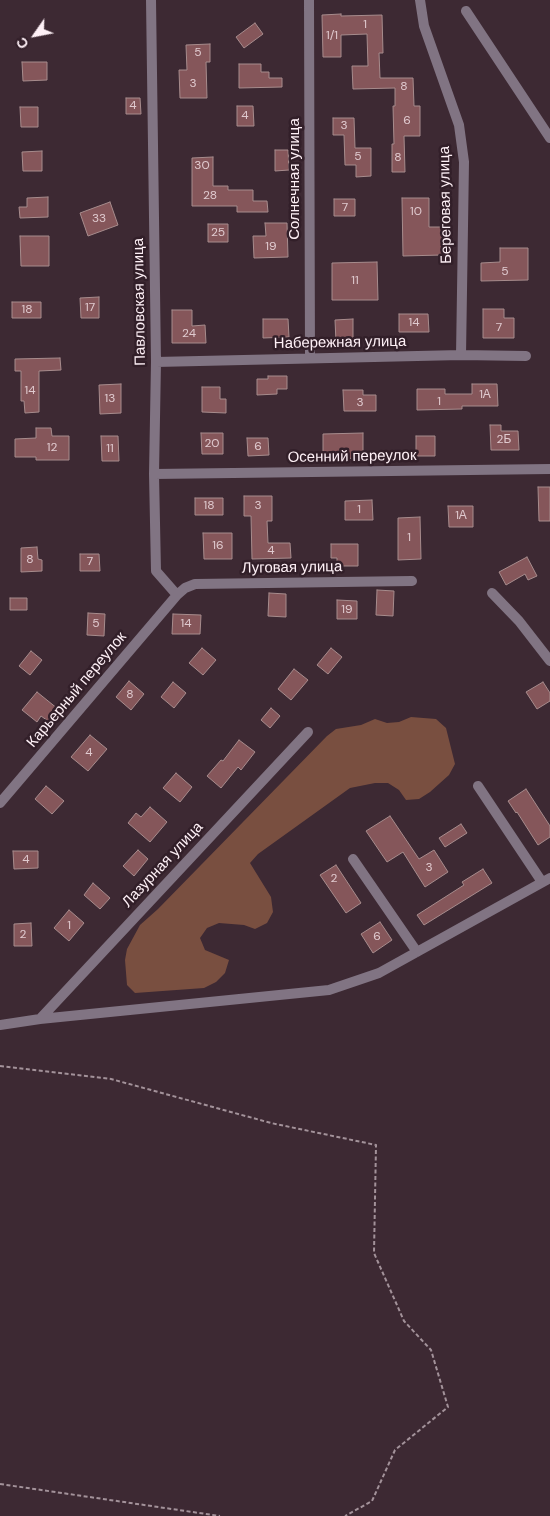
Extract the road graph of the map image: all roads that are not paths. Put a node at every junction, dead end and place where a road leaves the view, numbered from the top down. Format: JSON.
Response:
{"nodes":[{"id":1,"x":151,"y":0,"type":"edge"},
{"id":2,"x":309,"y":0,"type":"edge"},
{"id":3,"x":420,"y":0,"type":"edge"},
{"id":4,"x":466,"y":11,"type":"dead end"},
{"id":5,"x":550,"y":138,"type":"edge"},
{"id":6,"x":461,"y":355,"type":"junction"},
{"id":7,"x":526,"y":356,"type":"dead end"},
{"id":8,"x":310,"y":358,"type":"junction"},
{"id":9,"x":156,"y":362,"type":"junction"},
{"id":10,"x":550,"y":469,"type":"edge"},
{"id":11,"x":154,"y":474,"type":"junction"},
{"id":12,"x":412,"y":581,"type":"dead end"},
{"id":13,"x":492,"y":593,"type":"dead end"},
{"id":14,"x":177,"y":595,"type":"junction"},
{"id":15,"x":550,"y":661,"type":"edge"},
{"id":16,"x":308,"y":732,"type":"dead end"},
{"id":17,"x":478,"y":786,"type":"dead end"},
{"id":18,"x":0,"y":803,"type":"edge"},
{"id":19,"x":353,"y":859,"type":"dead end"},
{"id":20,"x":546,"y":880,"type":"edge"},
{"id":21,"x":416,"y":952,"type":"junction"},
{"id":22,"x":40,"y":1019,"type":"junction"},
{"id":23,"x":0,"y":1025,"type":"edge"}],
"edges":[{"from":1,"to":9,"type":"street","name":"Павловская улица"},
{"from":2,"to":8,"type":"street","name":"Солнечная улица"},
{"from":3,"to":6,"type":"street","name":"Береговая улица"},
{"from":4,"to":5,"type":"street"},
{"from":6,"to":7,"type":"street","name":"Набережная улица"},
{"from":6,"to":8,"type":"street","name":"Набережная улица"},
{"from":8,"to":9,"type":"street","name":"Набережная улица"},
{"from":9,"to":11,"type":"street","name":"Павловская улица"},
{"from":10,"to":11,"type":"street","name":"Осенний переулок"},
{"from":11,"to":14,"type":"street","name":"Павловская улица"},
{"from":12,"to":14,"type":"street","name":"Луговая улица"},
{"from":13,"to":15,"type":"street"},
{"from":14,"to":18,"type":"street","name":"Карьерный переулок"},
{"from":16,"to":22,"type":"street","name":"Лазурная улица"},
{"from":17,"to":20,"type":"street"},
{"from":19,"to":21,"type":"street"},
{"from":20,"to":21,"type":"street"},
{"from":21,"to":22,"type":"street"},
{"from":22,"to":23,"type":"street"}]}
